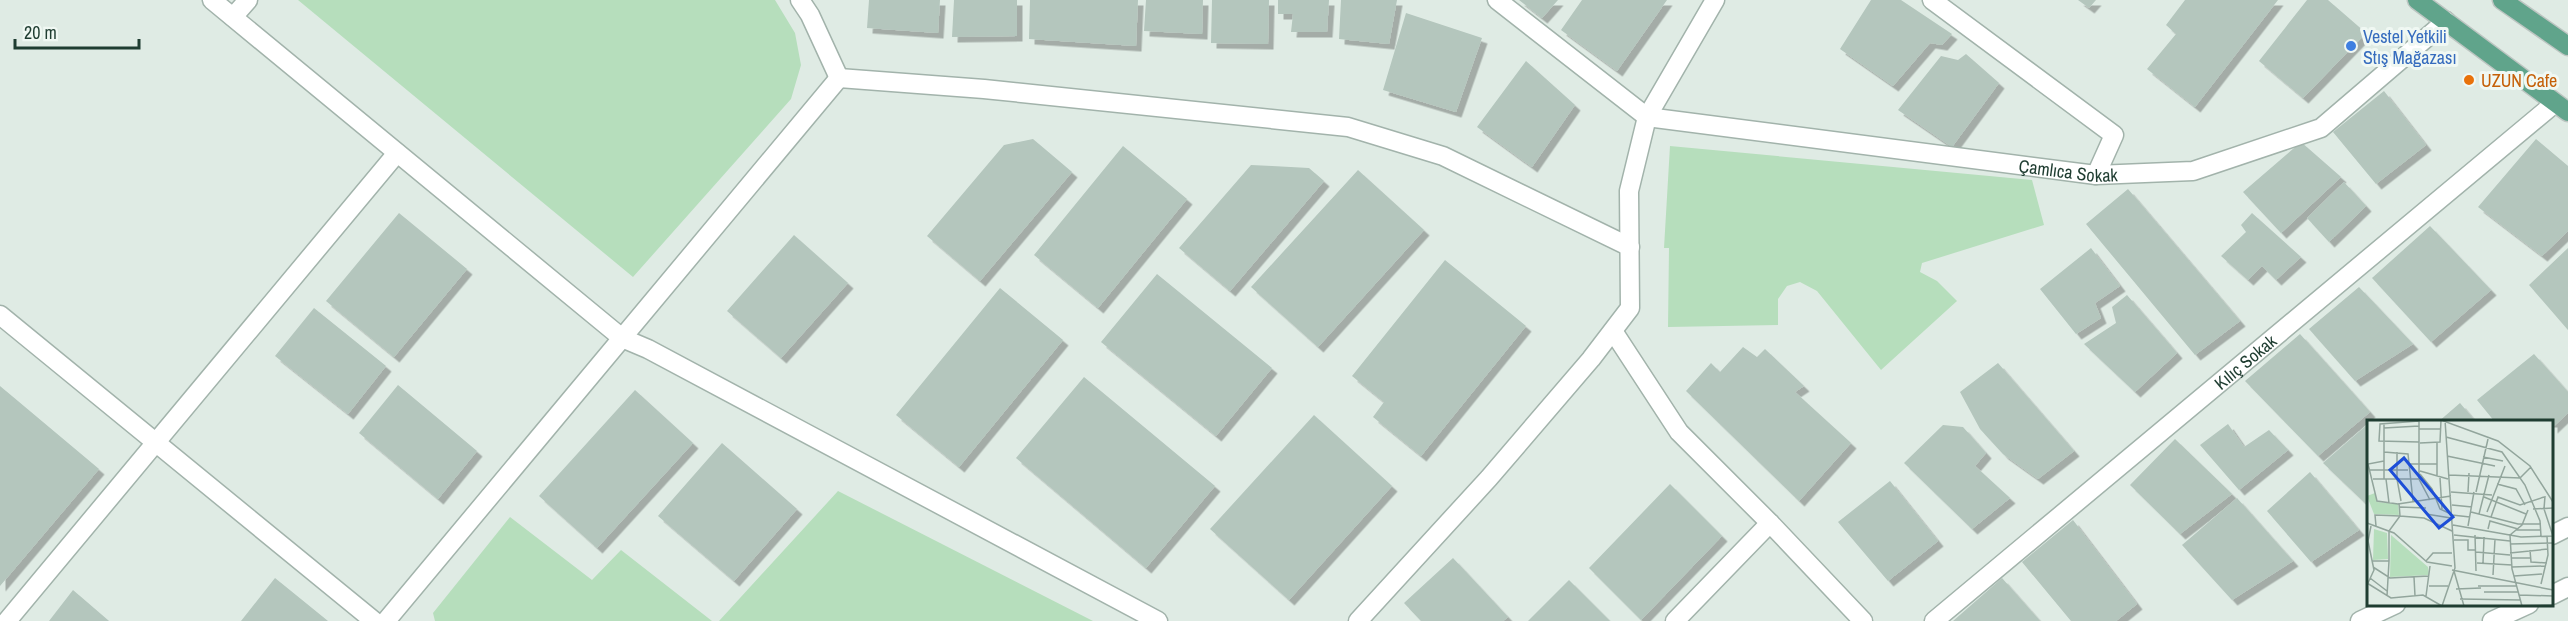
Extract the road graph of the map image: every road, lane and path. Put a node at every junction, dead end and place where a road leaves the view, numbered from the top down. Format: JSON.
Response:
{"nodes":[{"id":1,"x":212,"y":0,"type":"edge"},
{"id":2,"x":248,"y":0,"type":"edge"},
{"id":3,"x":800,"y":0,"type":"edge"},
{"id":4,"x":1497,"y":0,"type":"edge"},
{"id":5,"x":1715,"y":0,"type":"edge"},
{"id":6,"x":1932,"y":0,"type":"edge"},
{"id":7,"x":2417,"y":0,"type":"edge"},
{"id":8,"x":2511,"y":2,"type":"edge"},
{"id":9,"x":233,"y":17,"type":"junction"},
{"id":10,"x":2446,"y":21,"type":"junction"},
{"id":11,"x":2568,"y":46,"type":"edge"},
{"id":12,"x":839,"y":78,"type":"junction"},
{"id":13,"x":2562,"y":107,"type":"edge"},
{"id":14,"x":1647,"y":117,"type":"junction"},
{"id":15,"x":397,"y":153,"type":"junction"},
{"id":16,"x":2096,"y":175,"type":"junction"},
{"id":17,"x":1630,"y":247,"type":"junction"},
{"id":18,"x":0,"y":315,"type":"edge"},
{"id":19,"x":1613,"y":331,"type":"junction"},
{"id":20,"x":622,"y":338,"type":"junction"},
{"id":21,"x":155,"y":442,"type":"junction"},
{"id":22,"x":1770,"y":523,"type":"junction"},
{"id":23,"x":2568,"y":527,"type":"edge"},
{"id":24,"x":2553,"y":534,"type":"edge"},
{"id":25,"x":2568,"y":587,"type":"edge"},
{"id":26,"x":2553,"y":594,"type":"edge"},
{"id":27,"x":2392,"y":606,"type":"edge"},
{"id":28,"x":2525,"y":606,"type":"edge"},
{"id":29,"x":7,"y":621,"type":"edge"},
{"id":30,"x":374,"y":621,"type":"edge"},
{"id":31,"x":386,"y":621,"type":"edge"},
{"id":32,"x":1158,"y":621,"type":"edge"},
{"id":33,"x":1358,"y":621,"type":"edge"},
{"id":34,"x":1675,"y":621,"type":"edge"},
{"id":35,"x":1863,"y":621,"type":"edge"},
{"id":36,"x":1934,"y":621,"type":"edge"},
{"id":37,"x":2360,"y":621,"type":"edge"},
{"id":38,"x":2492,"y":621,"type":"edge"}],
"edges":[{"from":1,"to":9,"type":"street"},
{"from":2,"to":9,"type":"street"},
{"from":3,"to":12,"type":"street"},
{"from":4,"to":14,"type":"street"},
{"from":5,"to":14,"type":"street"},
{"from":6,"to":16,"type":"street"},
{"from":7,"to":10,"type":"main road"},
{"from":8,"to":11,"type":"main road"},
{"from":9,"to":15,"type":"street"},
{"from":10,"to":13,"type":"main road"},
{"from":10,"to":16,"type":"street","name":"Çamlıca Sokak"},
{"from":12,"to":17,"type":"street"},
{"from":12,"to":20,"type":"street"},
{"from":13,"to":36,"type":"street","name":"Kılıç Sokak"},
{"from":14,"to":16,"type":"street","name":"Çamlıca Sokak"},
{"from":14,"to":17,"type":"street"},
{"from":15,"to":20,"type":"street"},
{"from":15,"to":21,"type":"street"},
{"from":17,"to":19,"type":"street"},
{"from":18,"to":21,"type":"street"},
{"from":19,"to":22,"type":"street"},
{"from":19,"to":33,"type":"street"},
{"from":20,"to":31,"type":"street"},
{"from":20,"to":32,"type":"street"},
{"from":21,"to":29,"type":"street"},
{"from":21,"to":30,"type":"street"},
{"from":22,"to":34,"type":"street"},
{"from":22,"to":35,"type":"street"},
{"from":23,"to":24,"type":"street"},
{"from":25,"to":26,"type":"street"},
{"from":27,"to":37,"type":"street"},
{"from":28,"to":38,"type":"street"}]}
